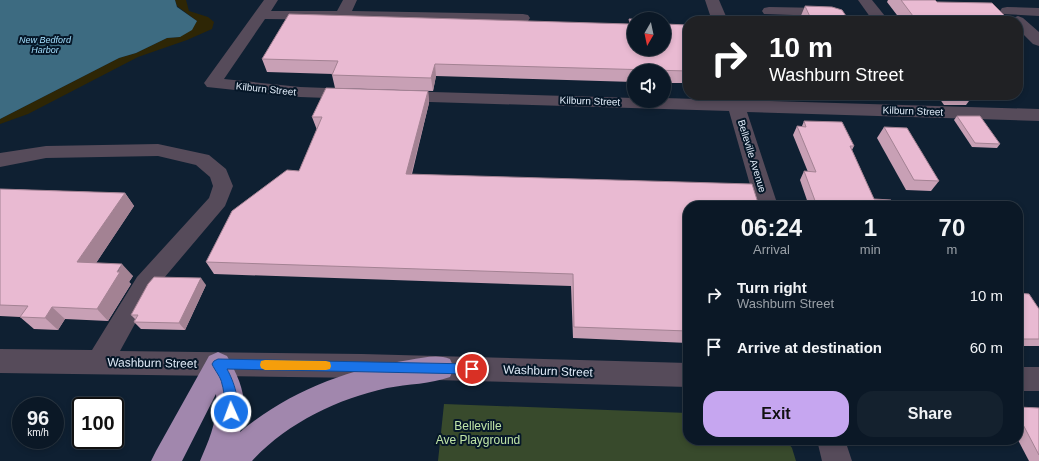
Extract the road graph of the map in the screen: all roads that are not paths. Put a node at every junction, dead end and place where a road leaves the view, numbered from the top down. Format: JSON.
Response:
{"nodes":[{"id":1,"x":271,"y":0,"type":"edge"},
{"id":2,"x":350,"y":0,"type":"edge"},
{"id":3,"x":712,"y":0,"type":"edge"},
{"id":4,"x":865,"y":0,"type":"edge"},
{"id":5,"x":996,"y":0,"type":"edge"},
{"id":6,"x":820,"y":6,"type":"edge"},
{"id":7,"x":769,"y":11,"type":"edge"},
{"id":8,"x":1039,"y":12,"type":"edge"},
{"id":9,"x":261,"y":15,"type":"junction"},
{"id":10,"x":342,"y":15,"type":"junction"},
{"id":11,"x":718,"y":16,"type":"edge"},
{"id":12,"x":840,"y":16,"type":"edge"},
{"id":13,"x":877,"y":16,"type":"edge"},
{"id":14,"x":1012,"y":16,"type":"edge"},
{"id":15,"x":1022,"y":16,"type":"edge"},
{"id":16,"x":522,"y":18,"type":"dead end"},
{"id":17,"x":1023,"y":26,"type":"edge"},
{"id":18,"x":1039,"y":41,"type":"edge"},
{"id":19,"x":736,"y":106,"type":"junction"},
{"id":20,"x":1039,"y":115,"type":"edge"},
{"id":21,"x":0,"y":160,"type":"edge"},
{"id":22,"x":765,"y":201,"type":"edge"},
{"id":23,"x":0,"y":361,"type":"edge"},
{"id":24,"x":99,"y":363,"type":"junction"},
{"id":25,"x":218,"y":364,"type":"junction"},
{"id":26,"x":441,"y":368,"type":"junction"},
{"id":27,"x":683,"y":375,"type":"edge"},
{"id":28,"x":1023,"y":379,"type":"edge"},
{"id":29,"x":1039,"y":379,"type":"edge"},
{"id":30,"x":832,"y":445,"type":"edge"},
{"id":31,"x":166,"y":461,"type":"edge"},
{"id":32,"x":215,"y":461,"type":"edge"},
{"id":33,"x":232,"y":461,"type":"edge"},
{"id":34,"x":837,"y":461,"type":"edge"}],
"edges":[{"from":1,"to":9,"type":"street"},
{"from":2,"to":10,"type":"street"},
{"from":3,"to":11,"type":"street"},
{"from":4,"to":13,"type":"street"},
{"from":5,"to":14,"type":"street"},
{"from":6,"to":7,"type":"street"},
{"from":6,"to":12,"type":"street"},
{"from":8,"to":15,"type":"street"},
{"from":9,"to":10,"type":"street"},
{"from":9,"to":19,"type":"street","name":"Kilburn Street"},
{"from":10,"to":16,"type":"street"},
{"from":17,"to":18,"type":"street"},
{"from":19,"to":20,"type":"street","name":"Kilburn Street"},
{"from":19,"to":22,"type":"street","name":"Belleville Avenue"},
{"from":21,"to":24,"type":"street"},
{"from":23,"to":24,"type":"street","name":"Washburn Street"},
{"from":24,"to":25,"type":"street","name":"Washburn Street"},
{"from":25,"to":26,"type":"street","name":"Washburn Street"},
{"from":25,"to":31,"type":"highway"},
{"from":25,"to":32,"type":"highway"},
{"from":26,"to":27,"type":"street","name":"Washburn Street"},
{"from":26,"to":33,"type":"highway"},
{"from":28,"to":29,"type":"street"},
{"from":30,"to":34,"type":"street"}]}
